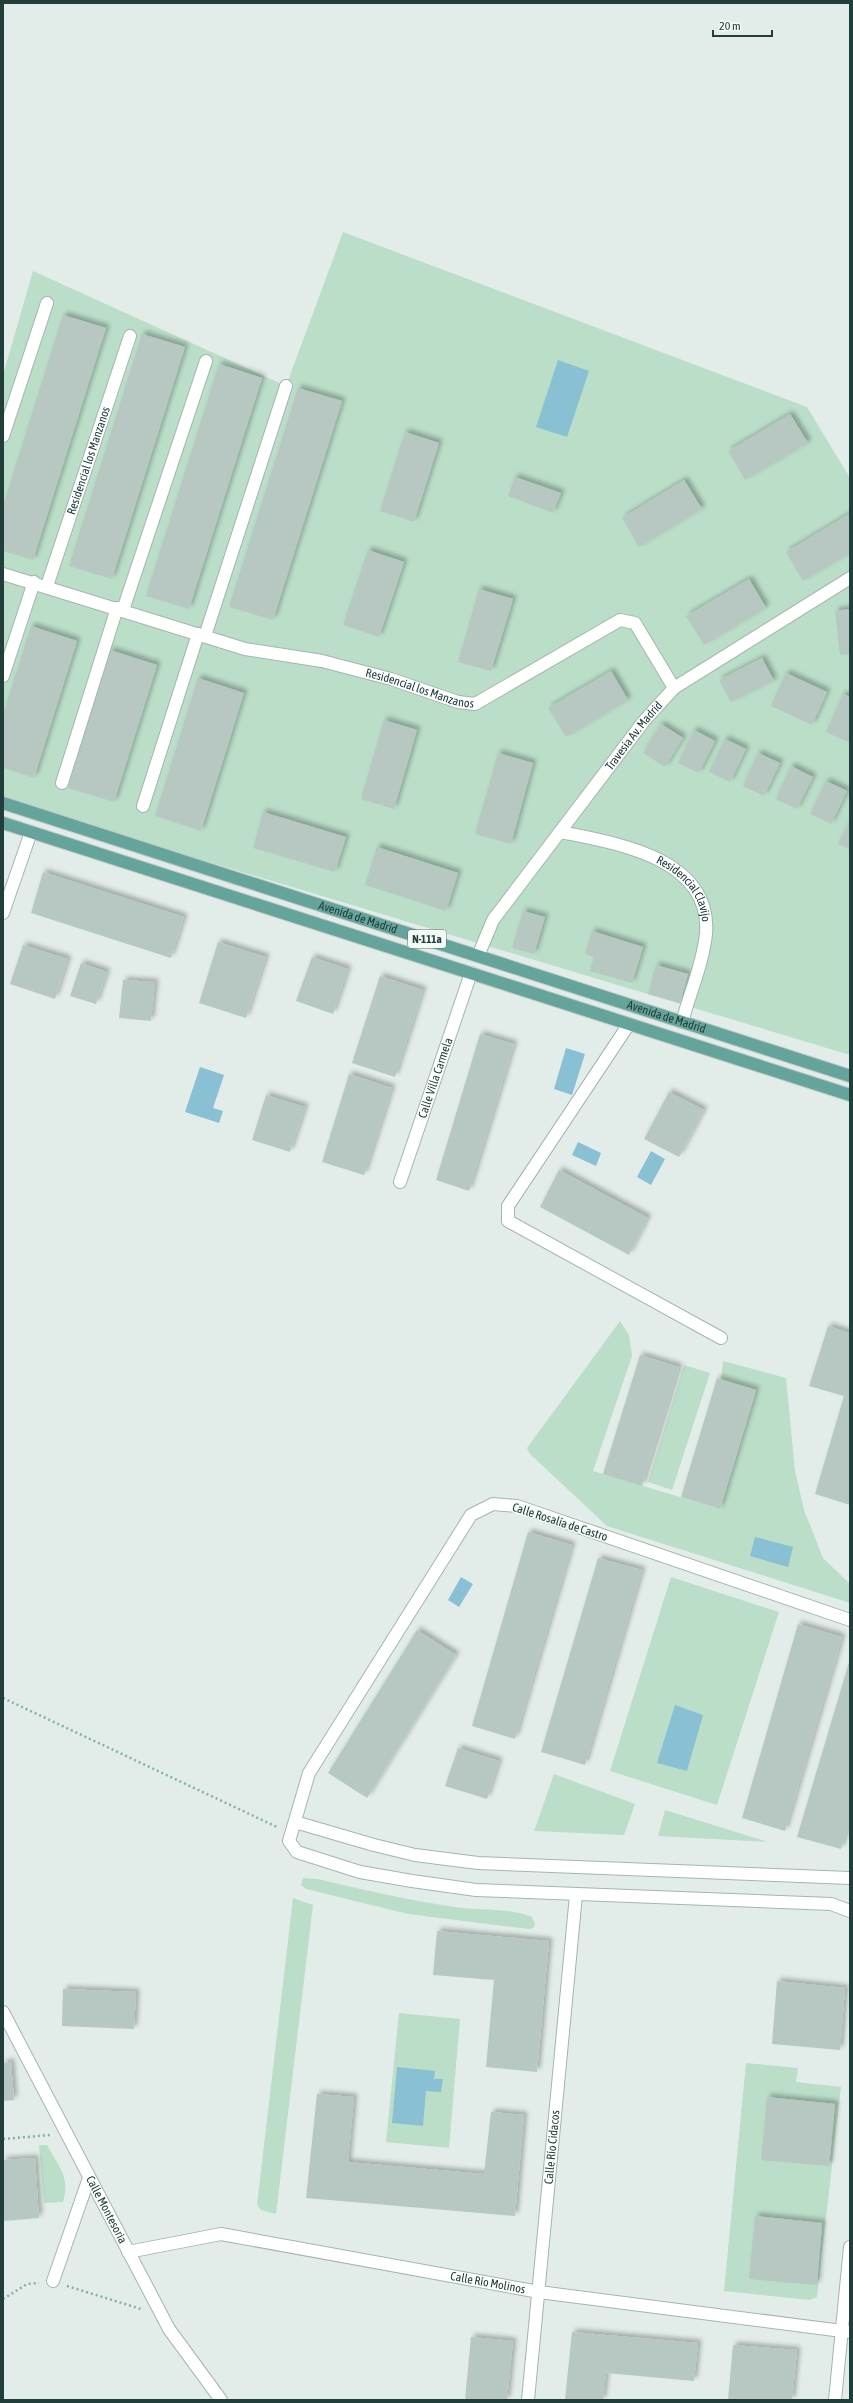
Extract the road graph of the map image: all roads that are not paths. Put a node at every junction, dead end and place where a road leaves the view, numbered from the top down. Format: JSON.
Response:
{"nodes":[{"id":1,"x":47,"y":303,"type":"dead end"},
{"id":2,"x":130,"y":336,"type":"dead end"},
{"id":3,"x":206,"y":361,"type":"dead end"},
{"id":4,"x":286,"y":386,"type":"dead end"},
{"id":5,"x":3,"y":436,"type":"edge"},
{"id":6,"x":3,"y":574,"type":"edge"},
{"id":7,"x":850,"y":578,"type":"edge"},
{"id":8,"x":34,"y":582,"type":"junction"},
{"id":9,"x":47,"y":586,"type":"junction"},
{"id":10,"x":120,"y":609,"type":"junction"},
{"id":11,"x":201,"y":635,"type":"junction"},
{"id":12,"x":3,"y":676,"type":"edge"},
{"id":13,"x":674,"y":688,"type":"junction"},
{"id":14,"x":62,"y":783,"type":"dead end"},
{"id":15,"x":3,"y":802,"type":"edge"},
{"id":16,"x":143,"y":806,"type":"dead end"},
{"id":17,"x":3,"y":823,"type":"edge"},
{"id":18,"x":31,"y":832,"type":"junction"},
{"id":19,"x":560,"y":832,"type":"junction"},
{"id":20,"x":3,"y":913,"type":"edge"},
{"id":21,"x":478,"y":956,"type":"junction"},
{"id":22,"x":471,"y":974,"type":"junction"},
{"id":23,"x":682,"y":1022,"type":"junction"},
{"id":24,"x":629,"y":1024,"type":"junction"},
{"id":25,"x":850,"y":1076,"type":"edge"},
{"id":26,"x":850,"y":1095,"type":"edge"},
{"id":27,"x":400,"y":1182,"type":"dead end"},
{"id":28,"x":721,"y":1338,"type":"dead end"},
{"id":29,"x":850,"y":1620,"type":"edge"},
{"id":30,"x":293,"y":1828,"type":"junction"},
{"id":31,"x":850,"y":1878,"type":"edge"},
{"id":32,"x":576,"y":1895,"type":"junction"},
{"id":33,"x":850,"y":1911,"type":"edge"},
{"id":34,"x":3,"y":2012,"type":"edge"},
{"id":35,"x":3,"y":2035,"type":"edge"},
{"id":36,"x":15,"y":2036,"type":"junction"},
{"id":37,"x":89,"y":2178,"type":"junction"},
{"id":38,"x":850,"y":2247,"type":"edge"},
{"id":39,"x":128,"y":2252,"type":"junction"},
{"id":40,"x":53,"y":2281,"type":"road end"},
{"id":41,"x":539,"y":2292,"type":"junction"},
{"id":42,"x":846,"y":2332,"type":"edge"},
{"id":43,"x":221,"y":2400,"type":"edge"},
{"id":44,"x":528,"y":2400,"type":"edge"},
{"id":45,"x":835,"y":2400,"type":"edge"}],
"edges":[{"from":1,"to":5,"type":"street"},
{"from":2,"to":9,"type":"street","name":"Residencial los Manzanos"},
{"from":3,"to":10,"type":"street"},
{"from":4,"to":11,"type":"street"},
{"from":6,"to":8,"type":"street","name":"Residencial los Manzanos"},
{"from":7,"to":13,"type":"street","name":"Travesia Av. Madrid"},
{"from":8,"to":9,"type":"street","name":"Residencial los Manzanos"},
{"from":8,"to":12,"type":"street"},
{"from":9,"to":10,"type":"street","name":"Residencial los Manzanos"},
{"from":10,"to":11,"type":"street","name":"Residencial los Manzanos"},
{"from":10,"to":14,"type":"street"},
{"from":11,"to":13,"type":"street","name":"Residencial los Manzanos"},
{"from":11,"to":16,"type":"street"},
{"from":13,"to":19,"type":"street","name":"Travesia Av. Madrid"},
{"from":15,"to":21,"type":"main road","name":"Avenida de Madrid","number":"N-111a"},
{"from":17,"to":18,"type":"main road","name":"Avenida de Madrid","number":"N-111a"},
{"from":18,"to":20,"type":"street"},
{"from":18,"to":22,"type":"main road","name":"Avenida de Madrid","number":"N-111a"},
{"from":19,"to":21,"type":"street","name":"Travesia Av. Madrid"},
{"from":19,"to":23,"type":"street","name":"Residencial Clavijo"},
{"from":21,"to":23,"type":"main road","name":"Avenida de Madrid","number":"N-111a"},
{"from":22,"to":24,"type":"main road","name":"Avenida de Madrid","number":"N-111a"},
{"from":22,"to":27,"type":"street","name":"Calle Villa Carmela"},
{"from":23,"to":25,"type":"main road","name":"Avenida de Madrid","number":"N-111a"},
{"from":24,"to":26,"type":"main road","name":"Avenida de Madrid","number":"N-111a"},
{"from":24,"to":28,"type":"street"},
{"from":29,"to":30,"type":"street","name":"Calle Rosalía de Castro"},
{"from":30,"to":31,"type":"street"},
{"from":30,"to":32,"type":"street"},
{"from":32,"to":33,"type":"street"},
{"from":32,"to":41,"type":"street","name":"Calle Río Cidacos"},
{"from":34,"to":36,"type":"street","name":"Calle Montesoria"},
{"from":35,"to":36,"type":"street"},
{"from":36,"to":37,"type":"street","name":"Calle Montesoria"},
{"from":37,"to":39,"type":"street","name":"Calle Montesoria"},
{"from":37,"to":40,"type":"street"},
{"from":38,"to":42,"type":"street"},
{"from":39,"to":41,"type":"street","name":"Calle Río Molinos"},
{"from":39,"to":43,"type":"street","name":"Calle Montesoria"},
{"from":41,"to":42,"type":"street","name":"Calle Río Molinos"},
{"from":41,"to":44,"type":"street","name":"Calle Río Cidacos"},
{"from":42,"to":45,"type":"street"}]}
